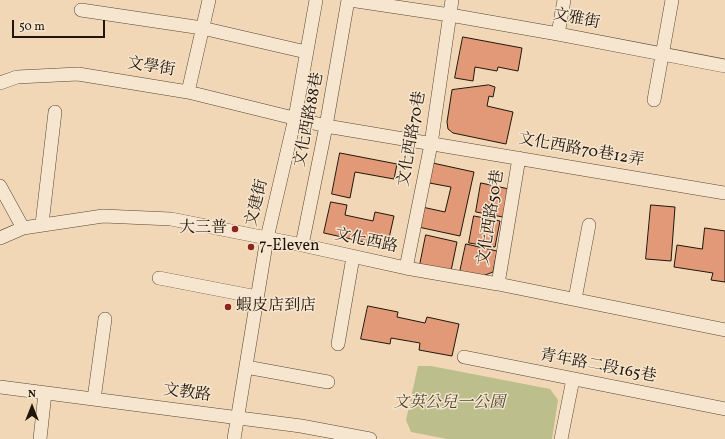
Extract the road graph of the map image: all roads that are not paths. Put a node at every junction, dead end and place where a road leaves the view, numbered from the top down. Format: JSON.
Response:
{"nodes":[{"id":1,"x":209,"y":0,"type":"edge"},
{"id":2,"x":316,"y":0,"type":"edge"},
{"id":3,"x":349,"y":0,"type":"edge"},
{"id":4,"x":452,"y":0,"type":"edge"},
{"id":5,"x":564,"y":0,"type":"edge"},
{"id":6,"x":672,"y":0,"type":"edge"},
{"id":7,"x":81,"y":10,"type":"dead end"},
{"id":8,"x":450,"y":15,"type":"junction"},
{"id":9,"x":202,"y":28,"type":"junction"},
{"id":10,"x":558,"y":34,"type":"junction"},
{"id":11,"x":306,"y":52,"type":"junction"},
{"id":12,"x":662,"y":54,"type":"junction"},
{"id":13,"x":725,"y":66,"type":"edge"},
{"id":14,"x":0,"y":83,"type":"edge"},
{"id":15,"x":188,"y":92,"type":"junction"},
{"id":16,"x":654,"y":100,"type":"dead end"},
{"id":17,"x":55,"y":112,"type":"dead end"},
{"id":18,"x":295,"y":118,"type":"junction"},
{"id":19,"x":326,"y":126,"type":"junction"},
{"id":20,"x":431,"y":144,"type":"junction"},
{"id":21,"x":519,"y":158,"type":"junction"},
{"id":22,"x":0,"y":186,"type":"edge"},
{"id":23,"x":725,"y":194,"type":"edge"},
{"id":24,"x":42,"y":224,"type":"junction"},
{"id":25,"x":589,"y":225,"type":"dead end"},
{"id":26,"x":23,"y":228,"type":"junction"},
{"id":27,"x":0,"y":238,"type":"edge"},
{"id":28,"x":266,"y":238,"type":"junction"},
{"id":29,"x":302,"y":245,"type":"junction"},
{"id":30,"x":353,"y":256,"type":"junction"},
{"id":31,"x":406,"y":268,"type":"junction"},
{"id":32,"x":159,"y":278,"type":"dead end"},
{"id":33,"x":498,"y":284,"type":"junction"},
{"id":34,"x":257,"y":297,"type":"junction"},
{"id":35,"x":575,"y":299,"type":"junction"},
{"id":36,"x":106,"y":319,"type":"dead end"},
{"id":37,"x":725,"y":330,"type":"edge"},
{"id":38,"x":338,"y":344,"type":"dead end"},
{"id":39,"x":464,"y":357,"type":"dead end"},
{"id":40,"x":246,"y":367,"type":"junction"},
{"id":41,"x":572,"y":379,"type":"junction"},
{"id":42,"x":328,"y":382,"type":"dead end"},
{"id":43,"x":0,"y":387,"type":"edge"},
{"id":44,"x":45,"y":393,"type":"junction"},
{"id":45,"x":94,"y":400,"type":"junction"},
{"id":46,"x":725,"y":409,"type":"edge"},
{"id":47,"x":238,"y":418,"type":"junction"},
{"id":48,"x":40,"y":439,"type":"edge"},
{"id":49,"x":234,"y":439,"type":"edge"},
{"id":50,"x":370,"y":439,"type":"edge"},
{"id":51,"x":562,"y":439,"type":"edge"}],
"edges":[{"from":1,"to":9,"type":"street"},
{"from":2,"to":11,"type":"street","name":"文建街"},
{"from":3,"to":8,"type":"street","name":"文雅街"},
{"from":3,"to":19,"type":"street","name":"文化西路88巷"},
{"from":4,"to":8,"type":"street","name":"文化西路70巷"},
{"from":5,"to":10,"type":"street"},
{"from":6,"to":12,"type":"street"},
{"from":7,"to":9,"type":"street"},
{"from":8,"to":10,"type":"street","name":"文雅街"},
{"from":8,"to":20,"type":"street","name":"文化西路70巷"},
{"from":9,"to":11,"type":"street"},
{"from":9,"to":15,"type":"street"},
{"from":10,"to":12,"type":"street","name":"文雅街"},
{"from":11,"to":18,"type":"street","name":"文建街"},
{"from":12,"to":13,"type":"street","name":"文雅街"},
{"from":12,"to":16,"type":"street"},
{"from":14,"to":15,"type":"street","name":"文學街"},
{"from":15,"to":18,"type":"street","name":"文學街"},
{"from":17,"to":24,"type":"street"},
{"from":18,"to":19,"type":"street","name":"文學街"},
{"from":18,"to":28,"type":"street","name":"文建街"},
{"from":19,"to":20,"type":"street","name":"文化西路70巷12弄"},
{"from":19,"to":29,"type":"street","name":"文化西路88巷"},
{"from":20,"to":21,"type":"street","name":"文化西路70巷12弄"},
{"from":20,"to":31,"type":"street","name":"文化西路70巷"},
{"from":21,"to":23,"type":"street","name":"文化西路70巷12弄"},
{"from":21,"to":33,"type":"street","name":"文化西路50巷"},
{"from":22,"to":26,"type":"street"},
{"from":24,"to":26,"type":"street","name":"文化西路"},
{"from":24,"to":28,"type":"street","name":"文化西路"},
{"from":25,"to":35,"type":"street"},
{"from":26,"to":27,"type":"street","name":"文化西路"},
{"from":28,"to":29,"type":"street","name":"文化西路"},
{"from":28,"to":34,"type":"street","name":"文建街"},
{"from":29,"to":30,"type":"street","name":"文化西路"},
{"from":30,"to":31,"type":"street","name":"文化西路"},
{"from":30,"to":38,"type":"street"},
{"from":31,"to":33,"type":"street","name":"文化西路"},
{"from":32,"to":34,"type":"street"},
{"from":33,"to":35,"type":"street","name":"文化西路"},
{"from":34,"to":40,"type":"street","name":"文建街"},
{"from":35,"to":37,"type":"street","name":"文化西路"},
{"from":36,"to":45,"type":"street"},
{"from":39,"to":41,"type":"street","name":"青年路二段165巷"},
{"from":40,"to":42,"type":"street"},
{"from":40,"to":47,"type":"street","name":"文建街"},
{"from":41,"to":46,"type":"street","name":"青年路二段165巷"},
{"from":41,"to":51,"type":"street"},
{"from":43,"to":44,"type":"street","name":"文教路"},
{"from":44,"to":45,"type":"street","name":"文教路"},
{"from":44,"to":48,"type":"street"},
{"from":45,"to":47,"type":"street","name":"文教路"},
{"from":47,"to":49,"type":"street","name":"文建街"},
{"from":47,"to":50,"type":"street","name":"文教路"}]}
